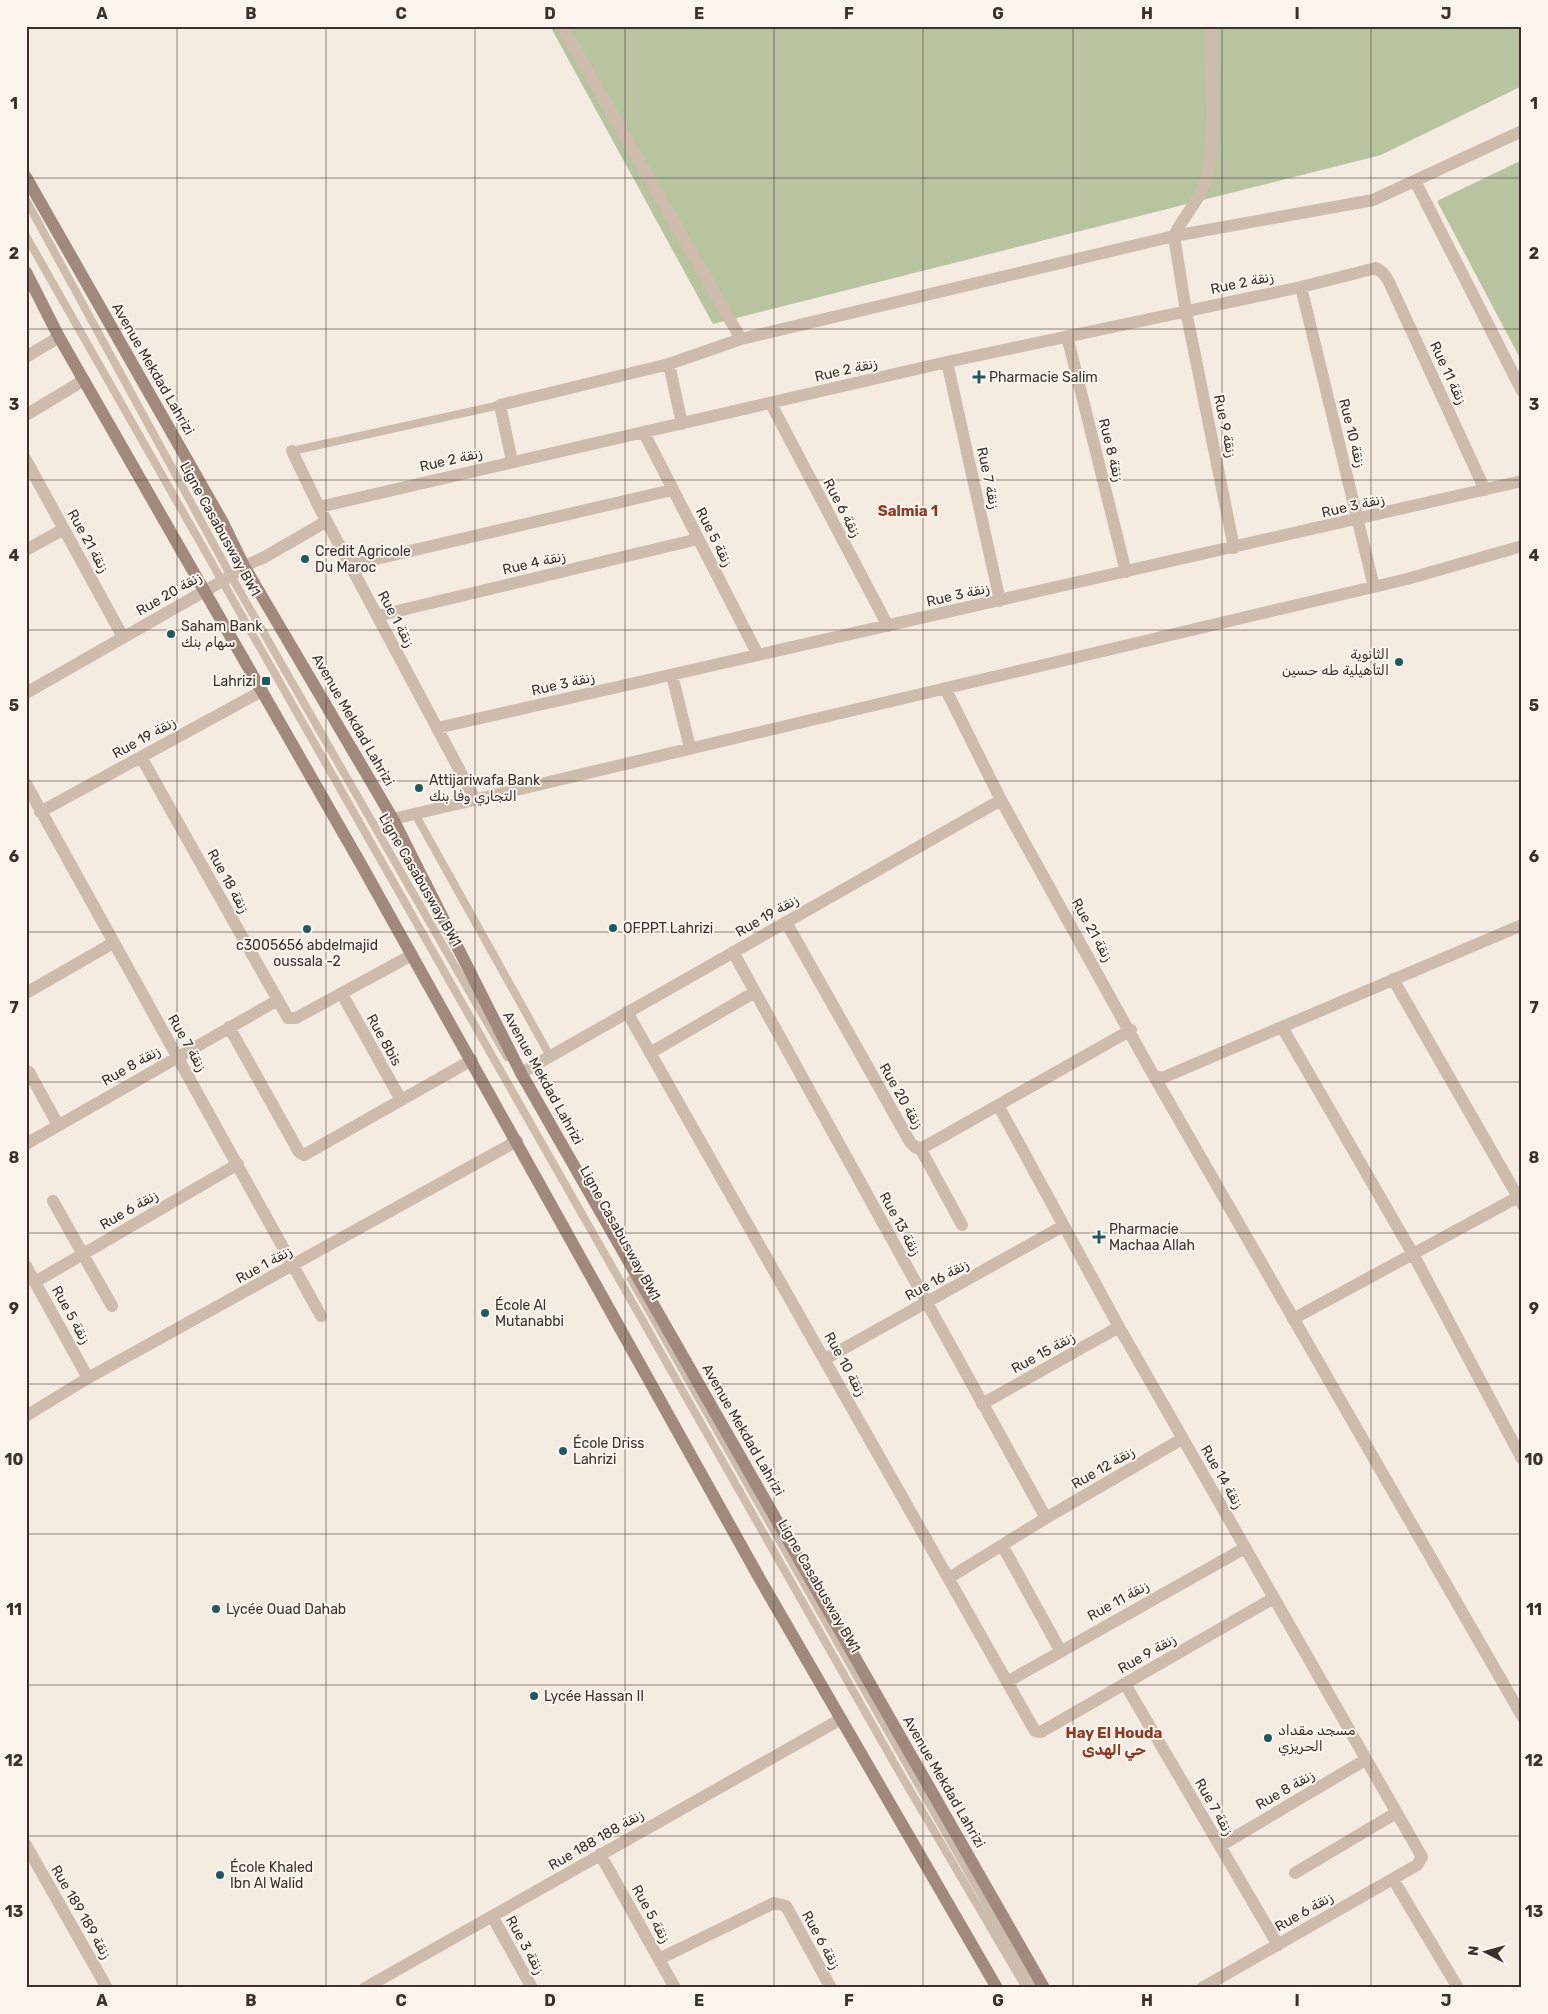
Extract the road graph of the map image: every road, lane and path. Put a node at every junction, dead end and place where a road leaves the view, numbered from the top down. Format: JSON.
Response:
{"nodes":[{"id":1,"x":562,"y":26,"type":"edge"},
{"id":2,"x":1211,"y":26,"type":"edge"},
{"id":3,"x":1522,"y":132,"type":"edge"},
{"id":4,"x":26,"y":177,"type":"edge"},
{"id":5,"x":1415,"y":181,"type":"junction"},
{"id":6,"x":26,"y":200,"type":"edge"},
{"id":7,"x":26,"y":236,"type":"edge"},
{"id":8,"x":1174,"y":236,"type":"junction"},
{"id":9,"x":1380,"y":270,"type":"joint"},
{"id":10,"x":26,"y":272,"type":"edge"},
{"id":11,"x":1301,"y":287,"type":"junction"},
{"id":12,"x":1186,"y":311,"type":"junction"},
{"id":13,"x":1067,"y":336,"type":"junction"},
{"id":14,"x":60,"y":337,"type":"junction"},
{"id":15,"x":741,"y":339,"type":"junction"},
{"id":16,"x":26,"y":357,"type":"edge"},
{"id":17,"x":947,"y":362,"type":"junction"},
{"id":18,"x":669,"y":364,"type":"junction"},
{"id":19,"x":84,"y":380,"type":"junction"},
{"id":20,"x":1522,"y":391,"type":"edge"},
{"id":21,"x":500,"y":404,"type":"junction"},
{"id":22,"x":771,"y":404,"type":"junction"},
{"id":23,"x":26,"y":415,"type":"edge"},
{"id":24,"x":682,"y":424,"type":"junction"},
{"id":25,"x":644,"y":433,"type":"junction"},
{"id":26,"x":292,"y":451,"type":"joint"},
{"id":27,"x":26,"y":460,"type":"edge"},
{"id":28,"x":512,"y":461,"type":"junction"},
{"id":29,"x":1522,"y":481,"type":"edge"},
{"id":30,"x":672,"y":490,"type":"junction"},
{"id":31,"x":1485,"y":490,"type":"junction"},
{"id":32,"x":319,"y":506,"type":"junction"},
{"id":33,"x":1358,"y":520,"type":"junction"},
{"id":34,"x":327,"y":521,"type":"junction"},
{"id":35,"x":64,"y":529,"type":"junction"},
{"id":36,"x":698,"y":539,"type":"junction"},
{"id":37,"x":1522,"y":546,"type":"edge"},
{"id":38,"x":1234,"y":548,"type":"junction"},
{"id":39,"x":26,"y":550,"type":"edge"},
{"id":40,"x":350,"y":564,"type":"junction"},
{"id":41,"x":244,"y":566,"type":"junction"},
{"id":42,"x":1126,"y":572,"type":"junction"},
{"id":43,"x":226,"y":579,"type":"junction"},
{"id":44,"x":1374,"y":587,"type":"junction"},
{"id":45,"x":206,"y":590,"type":"junction"},
{"id":46,"x":1000,"y":601,"type":"junction"},
{"id":47,"x":378,"y":616,"type":"junction"},
{"id":48,"x":888,"y":626,"type":"junction"},
{"id":49,"x":123,"y":637,"type":"junction"},
{"id":50,"x":758,"y":655,"type":"junction"},
{"id":51,"x":672,"y":675,"type":"junction"},
{"id":52,"x":945,"y":688,"type":"junction"},
{"id":53,"x":262,"y":691,"type":"junction"},
{"id":54,"x":26,"y":692,"type":"edge"},
{"id":55,"x":437,"y":728,"type":"junction"},
{"id":56,"x":690,"y":748,"type":"junction"},
{"id":57,"x":141,"y":757,"type":"junction"},
{"id":58,"x":26,"y":784,"type":"edge"},
{"id":59,"x":475,"y":799,"type":"junction"},
{"id":60,"x":1001,"y":800,"type":"junction"},
{"id":61,"x":40,"y":812,"type":"junction"},
{"id":62,"x":414,"y":814,"type":"junction"},
{"id":63,"x":393,"y":819,"type":"junction"},
{"id":64,"x":786,"y":922,"type":"junction"},
{"id":65,"x":1522,"y":925,"type":"edge"},
{"id":66,"x":113,"y":943,"type":"junction"},
{"id":67,"x":733,"y":952,"type":"junction"},
{"id":68,"x":412,"y":956,"type":"junction"},
{"id":69,"x":1393,"y":979,"type":"junction"},
{"id":70,"x":755,"y":992,"type":"junction"},
{"id":71,"x":26,"y":993,"type":"edge"},
{"id":72,"x":342,"y":994,"type":"junction"},
{"id":73,"x":278,"y":1000,"type":"junction"},
{"id":74,"x":627,"y":1012,"type":"junction"},
{"id":75,"x":229,"y":1027,"type":"junction"},
{"id":76,"x":1282,"y":1027,"type":"junction"},
{"id":77,"x":1131,"y":1030,"type":"junction"},
{"id":78,"x":650,"y":1052,"type":"junction"},
{"id":79,"x":178,"y":1056,"type":"junction"},
{"id":80,"x":550,"y":1056,"type":"junction"},
{"id":81,"x":472,"y":1060,"type":"junction"},
{"id":82,"x":28,"y":1072,"type":"dead end"},
{"id":83,"x":521,"y":1073,"type":"junction"},
{"id":84,"x":1155,"y":1076,"type":"junction"},
{"id":85,"x":401,"y":1100,"type":"junction"},
{"id":86,"x":998,"y":1105,"type":"junction"},
{"id":87,"x":58,"y":1125,"type":"junction"},
{"id":88,"x":517,"y":1142,"type":"junction"},
{"id":89,"x":26,"y":1144,"type":"edge"},
{"id":90,"x":920,"y":1148,"type":"junction"},
{"id":91,"x":238,"y":1164,"type":"junction"},
{"id":92,"x":53,"y":1201,"type":"dead end"},
{"id":93,"x":1520,"y":1201,"type":"edge"},
{"id":94,"x":962,"y":1225,"type":"dead end"},
{"id":95,"x":1063,"y":1226,"type":"junction"},
{"id":96,"x":83,"y":1254,"type":"junction"},
{"id":97,"x":1412,"y":1254,"type":"junction"},
{"id":98,"x":294,"y":1265,"type":"junction"},
{"id":99,"x":26,"y":1266,"type":"edge"},
{"id":100,"x":35,"y":1282,"type":"junction"},
{"id":101,"x":926,"y":1303,"type":"junction"},
{"id":102,"x":112,"y":1306,"type":"dead end"},
{"id":103,"x":321,"y":1316,"type":"dead end"},
{"id":104,"x":1293,"y":1319,"type":"junction"},
{"id":105,"x":1119,"y":1327,"type":"junction"},
{"id":106,"x":825,"y":1359,"type":"junction"},
{"id":107,"x":88,"y":1378,"type":"junction"},
{"id":108,"x":982,"y":1404,"type":"junction"},
{"id":109,"x":26,"y":1416,"type":"edge"},
{"id":110,"x":1182,"y":1438,"type":"junction"},
{"id":111,"x":1522,"y":1459,"type":"edge"},
{"id":112,"x":1044,"y":1514,"type":"junction"},
{"id":113,"x":1002,"y":1545,"type":"junction"},
{"id":114,"x":1245,"y":1548,"type":"junction"},
{"id":115,"x":949,"y":1578,"type":"junction"},
{"id":116,"x":1274,"y":1598,"type":"junction"},
{"id":117,"x":1060,"y":1650,"type":"junction"},
{"id":118,"x":1007,"y":1682,"type":"junction"},
{"id":119,"x":1125,"y":1684,"type":"junction"},
{"id":120,"x":1521,"y":1713,"type":"edge"},
{"id":121,"x":841,"y":1719,"type":"junction"},
{"id":122,"x":1035,"y":1731,"type":"joint"},
{"id":123,"x":1365,"y":1760,"type":"junction"},
{"id":124,"x":1396,"y":1813,"type":"junction"},
{"id":125,"x":1220,"y":1846,"type":"junction"},
{"id":126,"x":27,"y":1849,"type":"edge"},
{"id":127,"x":600,"y":1854,"type":"junction"},
{"id":128,"x":1421,"y":1862,"type":"joint"},
{"id":129,"x":1295,"y":1874,"type":"dead end"},
{"id":130,"x":1393,"y":1879,"type":"junction"},
{"id":131,"x":492,"y":1916,"type":"junction"},
{"id":132,"x":1278,"y":1944,"type":"junction"},
{"id":133,"x":659,"y":1959,"type":"junction"},
{"id":134,"x":1218,"y":1984,"type":"edge"},
{"id":135,"x":107,"y":1988,"type":"edge"},
{"id":136,"x":365,"y":1988,"type":"edge"},
{"id":137,"x":532,"y":1988,"type":"edge"},
{"id":138,"x":675,"y":1988,"type":"edge"},
{"id":139,"x":830,"y":1988,"type":"edge"},
{"id":140,"x":997,"y":1988,"type":"edge"},
{"id":141,"x":1026,"y":1988,"type":"edge"},
{"id":142,"x":1034,"y":1988,"type":"edge"},
{"id":143,"x":1044,"y":1988,"type":"edge"},
{"id":144,"x":1202,"y":1988,"type":"edge"},
{"id":145,"x":1458,"y":1988,"type":"edge"}],
"edges":[{"from":1,"to":15,"type":"street"},
{"from":2,"to":8,"type":"street"},
{"from":3,"to":5,"type":"street"},
{"from":4,"to":41,"type":"main road","name":"Avenue Mekdad Lahrizi"},
{"from":5,"to":8,"type":"street"},
{"from":5,"to":20,"type":"street"},
{"from":6,"to":43,"type":"lane","name":"Ligne Casabusway BW1"},
{"from":7,"to":43,"type":"lane","name":"Ligne Casabusway BW1"},
{"from":8,"to":12,"type":"street","name":"Rue 9 زنقة"},
{"from":8,"to":15,"type":"street"},
{"from":9,"to":11,"type":"street","name":"Rue 2 زنقة"},
{"from":9,"to":31,"type":"street","name":"Rue 11 زنقة"},
{"from":10,"to":14,"type":"main road"},
{"from":11,"to":12,"type":"street","name":"Rue 2 زنقة"},
{"from":11,"to":33,"type":"street","name":"Rue 10 زنقة"},
{"from":12,"to":13,"type":"street","name":"Rue 2 زنقة"},
{"from":12,"to":38,"type":"street","name":"Rue 9 زنقة"},
{"from":13,"to":17,"type":"street","name":"Rue 2 زنقة"},
{"from":13,"to":42,"type":"street","name":"Rue 8 زنقة"},
{"from":14,"to":16,"type":"street"},
{"from":14,"to":19,"type":"main road"},
{"from":15,"to":18,"type":"street"},
{"from":17,"to":22,"type":"street","name":"Rue 2 زنقة"},
{"from":17,"to":46,"type":"street","name":"Rue 7 زنقة"},
{"from":18,"to":21,"type":"street"},
{"from":18,"to":24,"type":"street"},
{"from":19,"to":23,"type":"street"},
{"from":19,"to":45,"type":"main road"},
{"from":21,"to":26,"type":"lane"},
{"from":21,"to":28,"type":"street"},
{"from":22,"to":24,"type":"street","name":"Rue 2 زنقة"},
{"from":22,"to":48,"type":"street","name":"Rue 6 زنقة"},
{"from":24,"to":25,"type":"street","name":"Rue 2 زنقة"},
{"from":25,"to":28,"type":"street","name":"Rue 2 زنقة"},
{"from":25,"to":30,"type":"street","name":"Rue 5 زنقة"},
{"from":26,"to":32,"type":"street","name":"Rue 1 زنقة"},
{"from":27,"to":35,"type":"street","name":"Rue 21 زنقة"},
{"from":28,"to":32,"type":"street","name":"Rue 2 زنقة"},
{"from":29,"to":31,"type":"street","name":"Rue 3 زنقة"},
{"from":30,"to":36,"type":"street","name":"Rue 5 زنقة"},
{"from":30,"to":40,"type":"street"},
{"from":31,"to":33,"type":"street","name":"Rue 3 زنقة"},
{"from":32,"to":34,"type":"street","name":"Rue 1 زنقة"},
{"from":33,"to":38,"type":"street","name":"Rue 3 زنقة"},
{"from":33,"to":44,"type":"street","name":"Rue 10 زنقة"},
{"from":34,"to":40,"type":"street","name":"Rue 1 زنقة"},
{"from":34,"to":41,"type":"street","name":"Rue 20 زنقة"},
{"from":35,"to":39,"type":"street"},
{"from":35,"to":49,"type":"street","name":"Rue 21 زنقة"},
{"from":36,"to":47,"type":"street","name":"Rue 4 زنقة"},
{"from":36,"to":50,"type":"street","name":"Rue 5 زنقة"},
{"from":37,"to":44,"type":"street"},
{"from":38,"to":42,"type":"street","name":"Rue 3 زنقة"},
{"from":40,"to":47,"type":"street","name":"Rue 1 زنقة"},
{"from":41,"to":43,"type":"street","name":"Rue 20 زنقة"},
{"from":41,"to":63,"type":"main road","name":"Avenue Mekdad Lahrizi"},
{"from":42,"to":46,"type":"street","name":"Rue 3 زنقة"},
{"from":43,"to":45,"type":"street","name":"Rue 20 زنقة"},
{"from":43,"to":141,"type":"lane","name":"Ligne Casabusway BW1"},
{"from":43,"to":142,"type":"lane","name":"Ligne Casabusway BW1"},
{"from":44,"to":52,"type":"street"},
{"from":45,"to":49,"type":"street","name":"Rue 20 زنقة"},
{"from":45,"to":53,"type":"main road"},
{"from":46,"to":48,"type":"street","name":"Rue 3 زنقة"},
{"from":47,"to":55,"type":"street","name":"Rue 1 زنقة"},
{"from":48,"to":50,"type":"street","name":"Rue 3 زنقة"},
{"from":49,"to":54,"type":"street","name":"Rue 20 زنقة"},
{"from":50,"to":51,"type":"street","name":"Rue 3 زنقة"},
{"from":51,"to":55,"type":"street","name":"Rue 3 زنقة"},
{"from":51,"to":56,"type":"street"},
{"from":52,"to":56,"type":"street"},
{"from":52,"to":60,"type":"street","name":"Rue 21 زنقة"},
{"from":53,"to":57,"type":"street","name":"Rue 19 زنقة"},
{"from":53,"to":68,"type":"main road"},
{"from":55,"to":59,"type":"street","name":"Rue 1 زنقة"},
{"from":56,"to":59,"type":"street"},
{"from":57,"to":61,"type":"street","name":"Rue 19 زنقة"},
{"from":57,"to":73,"type":"street","name":"Rue 18 زنقة"},
{"from":58,"to":61,"type":"street","name":"Rue 7 زنقة"},
{"from":59,"to":62,"type":"street"},
{"from":60,"to":64,"type":"street","name":"Rue 19 زنقة"},
{"from":60,"to":77,"type":"street","name":"Rue 21 زنقة"},
{"from":61,"to":66,"type":"street","name":"Rue 7 زنقة"},
{"from":62,"to":63,"type":"street"},
{"from":62,"to":80,"type":"lane"},
{"from":63,"to":83,"type":"main road","name":"Avenue Mekdad Lahrizi"},
{"from":64,"to":67,"type":"street","name":"Rue 19 زنقة"},
{"from":64,"to":90,"type":"street","name":"Rue 20 زنقة"},
{"from":65,"to":69,"type":"street"},
{"from":66,"to":71,"type":"street"},
{"from":66,"to":79,"type":"street","name":"Rue 7 زنقة"},
{"from":67,"to":70,"type":"street","name":"Rue 13 زنقة"},
{"from":67,"to":74,"type":"street","name":"Rue 19 زنقة"},
{"from":68,"to":72,"type":"street"},
{"from":68,"to":81,"type":"main road"},
{"from":69,"to":76,"type":"street"},
{"from":69,"to":93,"type":"street"},
{"from":70,"to":78,"type":"street"},
{"from":70,"to":101,"type":"street","name":"Rue 13 زنقة"},
{"from":72,"to":73,"type":"street","name":"Rue 18 زنقة"},
{"from":72,"to":85,"type":"street","name":"Rue 8bis"},
{"from":73,"to":75,"type":"street","name":"Rue 8 زنقة"},
{"from":74,"to":78,"type":"street","name":"Rue 10 زنقة"},
{"from":74,"to":80,"type":"street","name":"Rue 19 زنقة"},
{"from":75,"to":79,"type":"street","name":"Rue 8 زنقة"},
{"from":75,"to":85,"type":"street"},
{"from":76,"to":84,"type":"street"},
{"from":76,"to":97,"type":"street"},
{"from":77,"to":84,"type":"street","name":"Rue 21 زنقة"},
{"from":77,"to":86,"type":"street","name":"Rue 20 زنقة"},
{"from":78,"to":106,"type":"street","name":"Rue 10 زنقة"},
{"from":79,"to":87,"type":"street","name":"Rue 8 زنقة"},
{"from":79,"to":91,"type":"street","name":"Rue 7 زنقة"},
{"from":80,"to":83,"type":"street","name":"Rue 19 زنقة"},
{"from":81,"to":85,"type":"street"},
{"from":81,"to":88,"type":"main road"},
{"from":82,"to":87,"type":"street"},
{"from":83,"to":143,"type":"main road","name":"Avenue Mekdad Lahrizi"},
{"from":84,"to":104,"type":"street","name":"Rue 21 زنقة"},
{"from":86,"to":90,"type":"street","name":"Rue 20 زنقة"},
{"from":86,"to":95,"type":"street","name":"Rue 14 زنقة"},
{"from":87,"to":89,"type":"street","name":"Rue 8 زنقة"},
{"from":88,"to":98,"type":"street","name":"Rue 1 زنقة"},
{"from":88,"to":121,"type":"main road"},
{"from":90,"to":94,"type":"street"},
{"from":91,"to":96,"type":"street","name":"Rue 6 زنقة"},
{"from":91,"to":98,"type":"street","name":"Rue 7 زنقة"},
{"from":92,"to":96,"type":"street"},
{"from":93,"to":97,"type":"street"},
{"from":95,"to":101,"type":"street","name":"Rue 16 زنقة"},
{"from":95,"to":105,"type":"street","name":"Rue 14 زنقة"},
{"from":96,"to":100,"type":"street","name":"Rue 6 زنقة"},
{"from":96,"to":102,"type":"street"},
{"from":97,"to":104,"type":"street"},
{"from":97,"to":111,"type":"street"},
{"from":98,"to":103,"type":"street","name":"Rue 7 زنقة"},
{"from":98,"to":107,"type":"street","name":"Rue 1 زنقة"},
{"from":99,"to":100,"type":"street","name":"Rue 5 زنقة"},
{"from":100,"to":107,"type":"street","name":"Rue 5 زنقة"},
{"from":101,"to":106,"type":"street","name":"Rue 16 زنقة"},
{"from":101,"to":108,"type":"street","name":"Rue 13 زنقة"},
{"from":104,"to":120,"type":"street","name":"Rue 21 زنقة"},
{"from":105,"to":108,"type":"street","name":"Rue 15 زنقة"},
{"from":105,"to":110,"type":"street","name":"Rue 14 زنقة"},
{"from":106,"to":115,"type":"street","name":"Rue 10 زنقة"},
{"from":107,"to":109,"type":"street","name":"Rue 1 زنقة"},
{"from":108,"to":112,"type":"street","name":"Rue 13 زنقة"},
{"from":110,"to":112,"type":"street","name":"Rue 12 زنقة"},
{"from":110,"to":114,"type":"street","name":"Rue 14 زنقة"},
{"from":112,"to":113,"type":"street","name":"Rue 12 زنقة"},
{"from":113,"to":115,"type":"street","name":"Rue 12 زنقة"},
{"from":113,"to":117,"type":"street"},
{"from":114,"to":116,"type":"street","name":"Rue 14 زنقة"},
{"from":114,"to":117,"type":"street","name":"Rue 11 زنقة"},
{"from":115,"to":118,"type":"street","name":"Rue 10 زنقة"},
{"from":116,"to":119,"type":"street","name":"Rue 9 زنقة"},
{"from":116,"to":123,"type":"street","name":"Rue 14 زنقة"},
{"from":117,"to":118,"type":"street","name":"Rue 11 زنقة"},
{"from":118,"to":122,"type":"street","name":"Rue 10 زنقة"},
{"from":119,"to":122,"type":"street","name":"Rue 9 زنقة"},
{"from":119,"to":125,"type":"street","name":"Rue 7 زنقة"},
{"from":121,"to":127,"type":"street","name":"Rue 188 زنقة 188"},
{"from":121,"to":140,"type":"main road"},
{"from":123,"to":124,"type":"street","name":"Rue 14 زنقة"},
{"from":123,"to":125,"type":"street","name":"Rue 8 زنقة"},
{"from":124,"to":128,"type":"street","name":"Rue 14 زنقة"},
{"from":124,"to":129,"type":"street"},
{"from":125,"to":132,"type":"street","name":"Rue 7 زنقة"},
{"from":126,"to":135,"type":"street","name":"Rue 189 زنقة 189"},
{"from":127,"to":131,"type":"street","name":"Rue 188 زنقة 188"},
{"from":127,"to":133,"type":"street","name":"Rue 5 زنقة"},
{"from":128,"to":130,"type":"street","name":"Rue 6 زنقة"},
{"from":130,"to":132,"type":"street","name":"Rue 6 زنقة"},
{"from":130,"to":145,"type":"street"},
{"from":131,"to":136,"type":"street","name":"Rue 188 زنقة 188"},
{"from":131,"to":137,"type":"street","name":"Rue 3 زنقة"},
{"from":132,"to":134,"type":"street","name":"Rue 6 زنقة"},
{"from":133,"to":138,"type":"street","name":"Rue 5 زنقة"},
{"from":133,"to":139,"type":"street","name":"Rue 6 زنقة"},
{"from":134,"to":144,"type":"street","name":"Rue 6 زنقة"}]}
